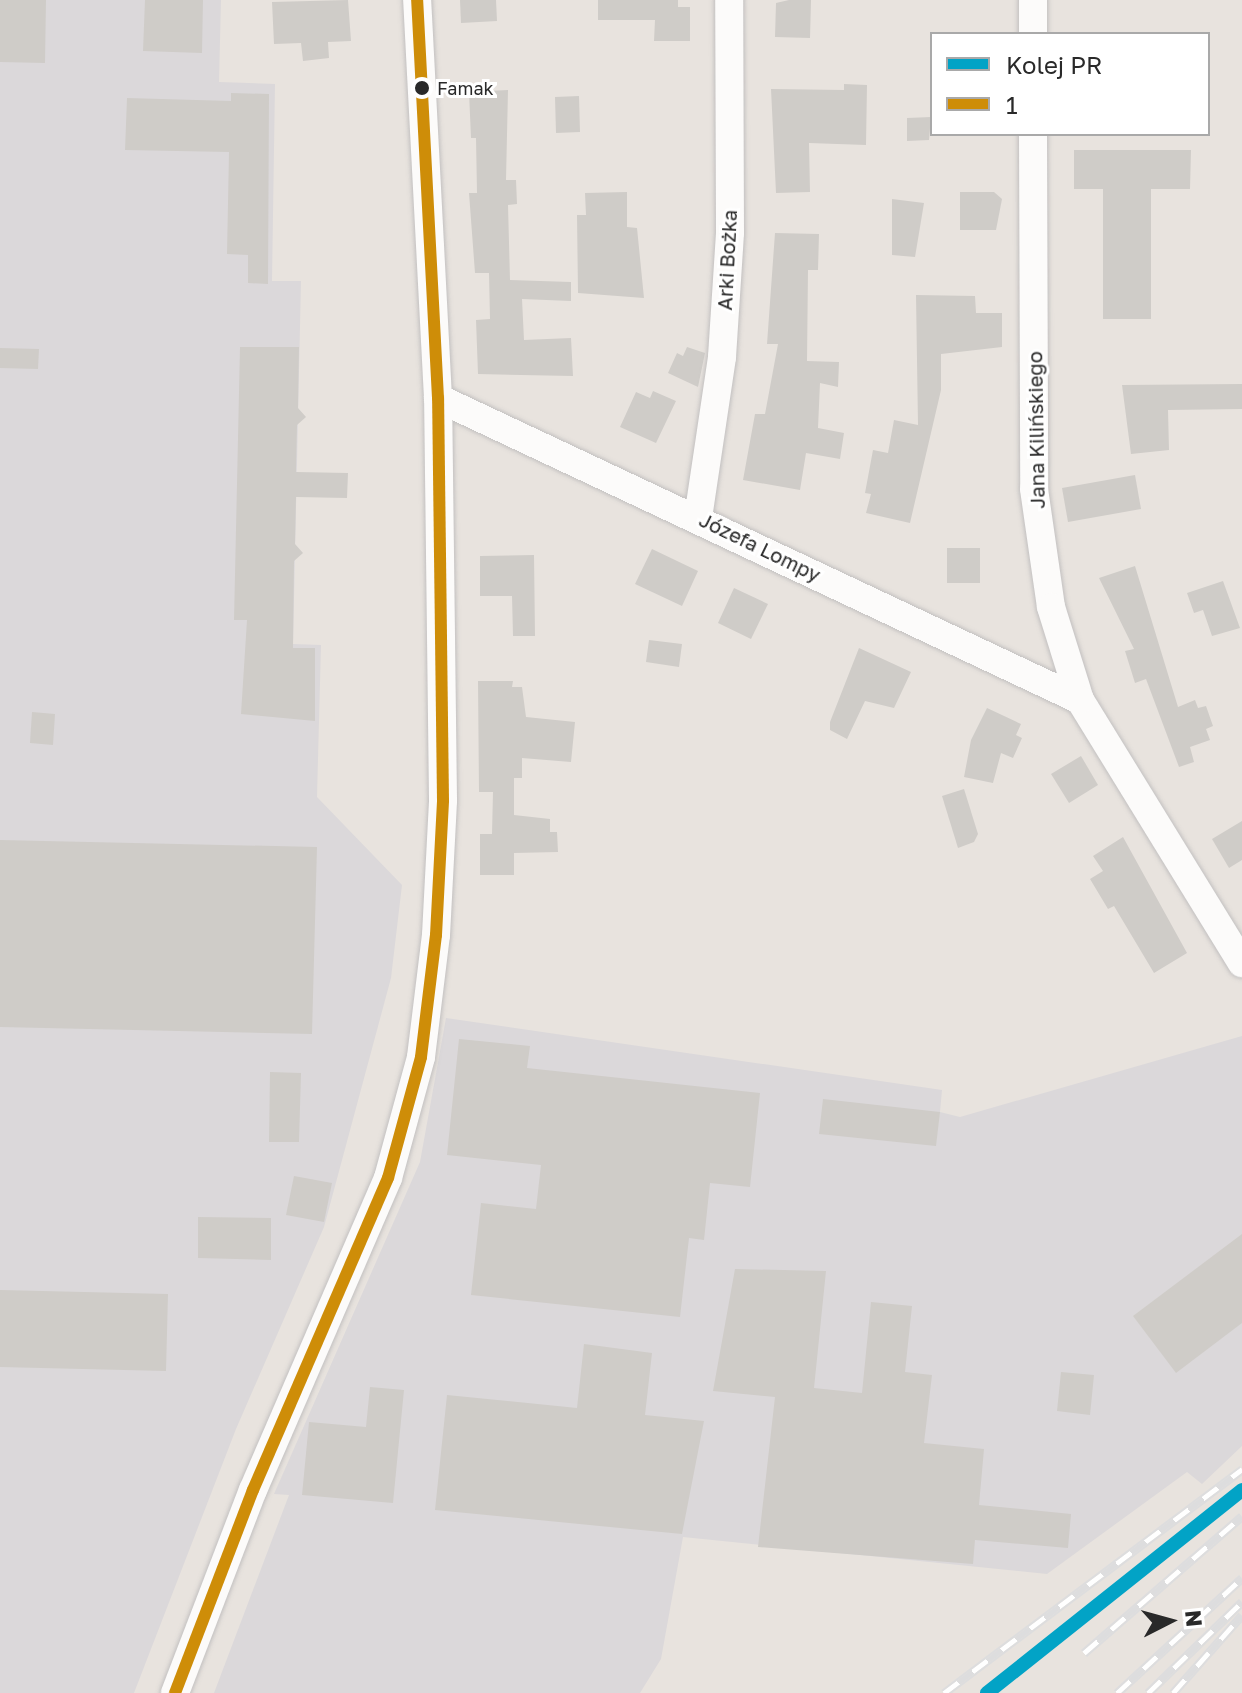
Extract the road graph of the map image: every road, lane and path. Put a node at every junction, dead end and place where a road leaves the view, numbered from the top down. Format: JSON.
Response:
{"nodes":[{"id":1,"x":417,"y":0,"type":"edge"},
{"id":2,"x":729,"y":0,"type":"edge"},
{"id":3,"x":1033,"y":0,"type":"edge"},
{"id":4,"x":1033,"y":32,"type":"edge"},
{"id":5,"x":1033,"y":136,"type":"edge"},
{"id":6,"x":438,"y":398,"type":"junction"},
{"id":7,"x":698,"y":518,"type":"junction"},
{"id":8,"x":1080,"y":700,"type":"junction"},
{"id":9,"x":1242,"y":963,"type":"edge"},
{"id":10,"x":175,"y":1693,"type":"edge"}],
"edges":[{"from":1,"to":6,"type":"street"},
{"from":2,"to":7,"type":"street","name":"Arki Bożka"},
{"from":3,"to":4,"type":"street"},
{"from":5,"to":8,"type":"street","name":"Jana Kilińskiego"},
{"from":6,"to":7,"type":"street","name":"Józefa Lompy"},
{"from":6,"to":10,"type":"street"},
{"from":7,"to":8,"type":"street","name":"Józefa Lompy"},
{"from":8,"to":9,"type":"street","name":"Jana Kilińskiego"}]}
